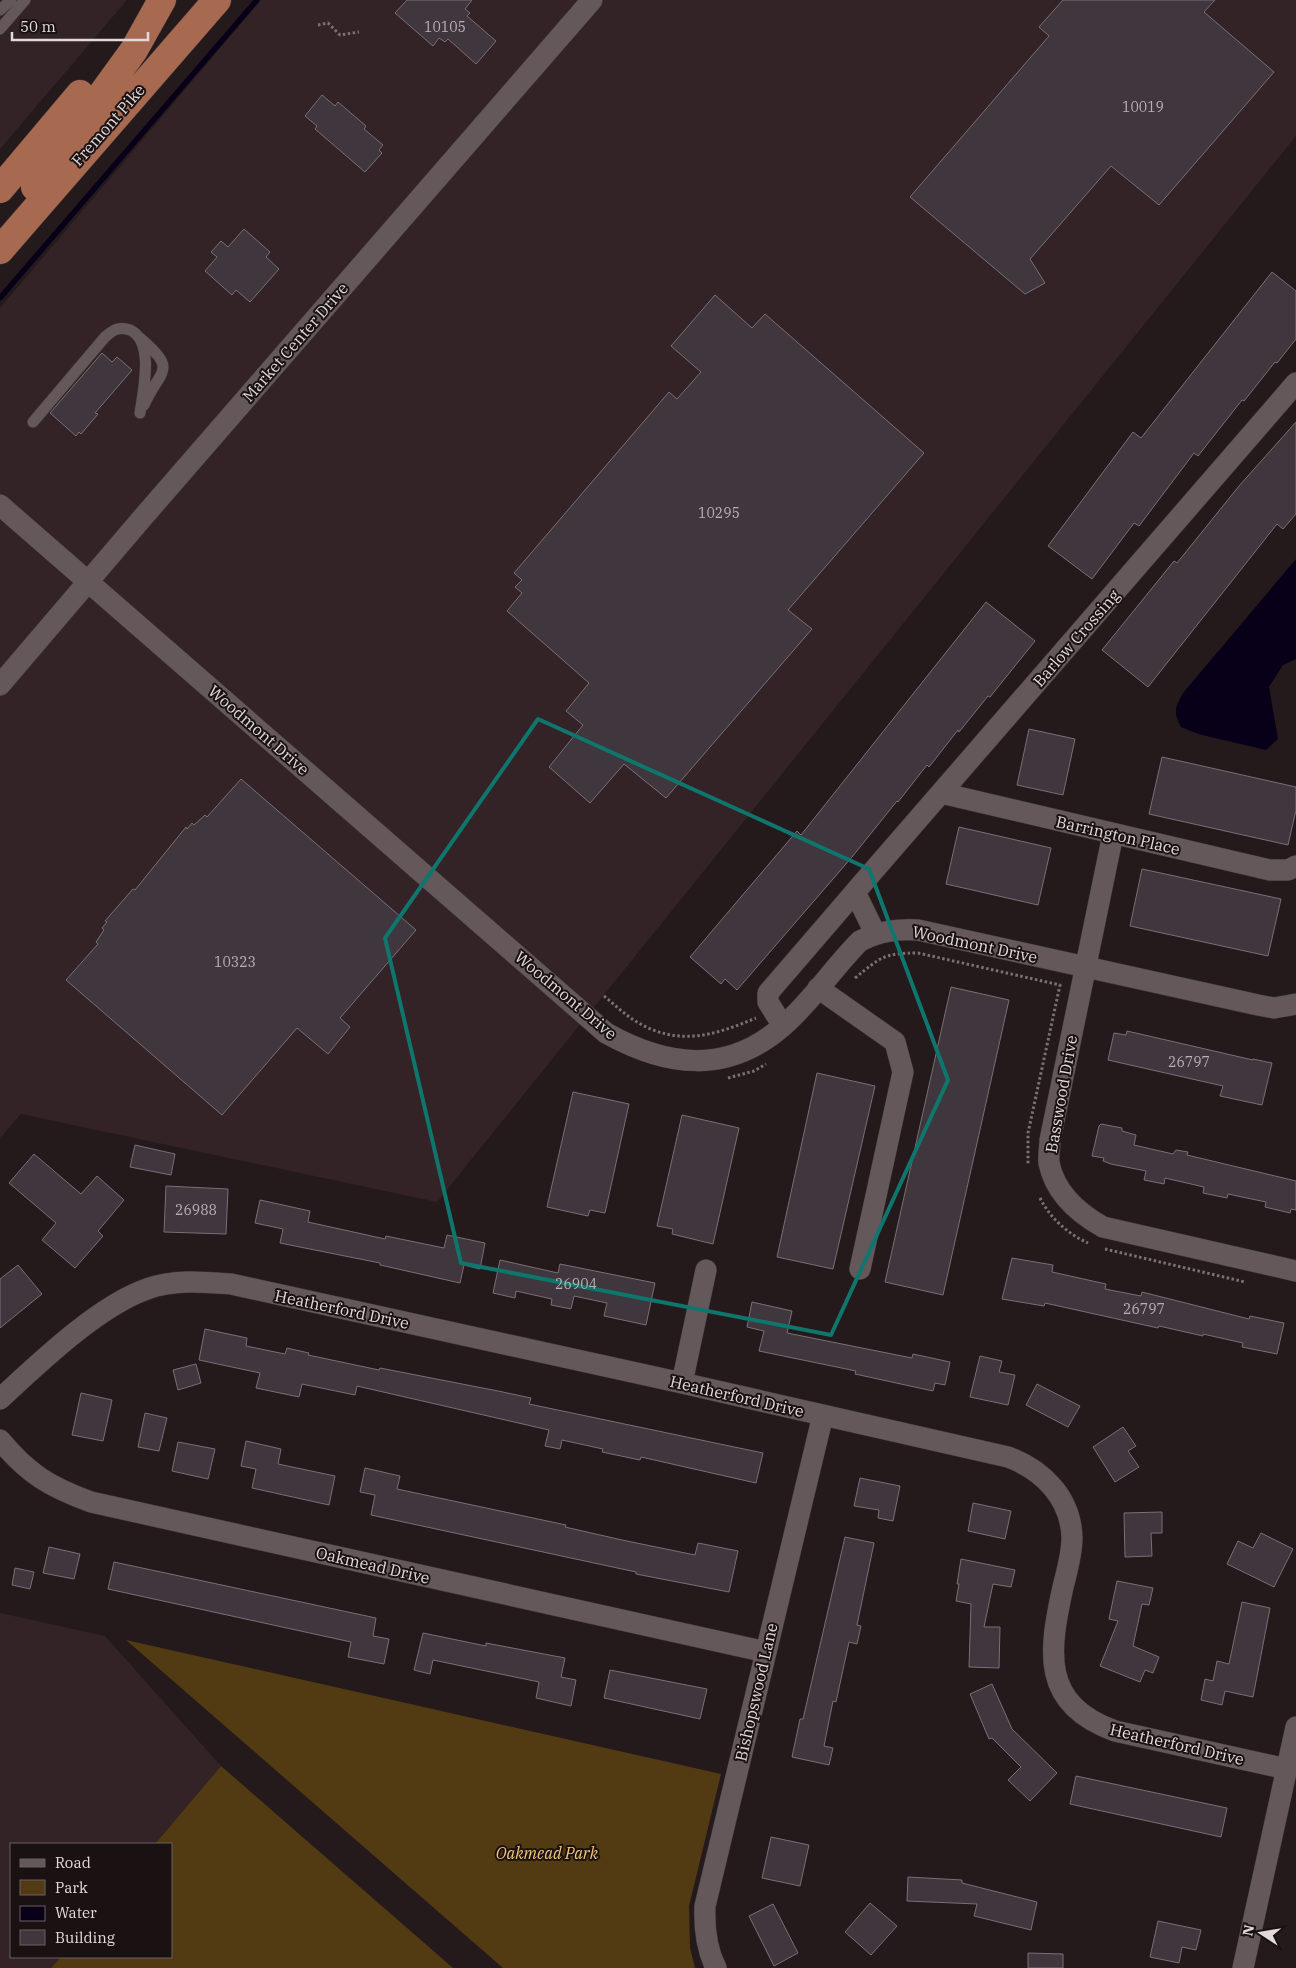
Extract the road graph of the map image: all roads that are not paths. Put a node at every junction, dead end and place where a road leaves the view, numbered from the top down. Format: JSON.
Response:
{"nodes":[{"id":1,"x":11,"y":0,"type":"edge"},
{"id":2,"x":25,"y":0,"type":"edge"},
{"id":3,"x":161,"y":0,"type":"edge"},
{"id":4,"x":217,"y":0,"type":"edge"},
{"id":5,"x":592,"y":0,"type":"edge"},
{"id":6,"x":0,"y":10,"type":"edge"},
{"id":7,"x":0,"y":29,"type":"edge"},
{"id":8,"x":0,"y":189,"type":"edge"},
{"id":9,"x":0,"y":228,"type":"edge"},
{"id":10,"x":0,"y":250,"type":"edge"},
{"id":11,"x":139,"y":336,"type":"junction"},
{"id":12,"x":1296,"y":383,"type":"edge"},
{"id":13,"x":34,"y":422,"type":"dead end"},
{"id":14,"x":0,"y":505,"type":"edge"},
{"id":15,"x":88,"y":581,"type":"junction"},
{"id":16,"x":0,"y":684,"type":"edge"},
{"id":17,"x":941,"y":794,"type":"junction"},
{"id":18,"x":1113,"y":834,"type":"junction"},
{"id":19,"x":1296,"y":866,"type":"edge"},
{"id":20,"x":855,"y":892,"type":"junction"},
{"id":21,"x":875,"y":933,"type":"junction"},
{"id":22,"x":1086,"y":968,"type":"junction"},
{"id":23,"x":818,"y":988,"type":"junction"},
{"id":24,"x":1296,"y":1004,"type":"edge"},
{"id":25,"x":783,"y":1026,"type":"junction"},
{"id":26,"x":860,"y":1269,"type":"dead end"},
{"id":27,"x":706,"y":1270,"type":"dead end"},
{"id":28,"x":1296,"y":1271,"type":"edge"},
{"id":29,"x":682,"y":1383,"type":"junction"},
{"id":30,"x":0,"y":1399,"type":"edge"},
{"id":31,"x":823,"y":1415,"type":"junction"},
{"id":32,"x":0,"y":1440,"type":"edge"},
{"id":33,"x":766,"y":1652,"type":"junction"},
{"id":34,"x":1296,"y":1726,"type":"edge"},
{"id":35,"x":1287,"y":1769,"type":"junction"},
{"id":36,"x":716,"y":1968,"type":"edge"},
{"id":37,"x":1243,"y":1968,"type":"edge"}],
"edges":[{"from":1,"to":6,"type":"lane"},
{"from":2,"to":7,"type":"lane"},
{"from":3,"to":8,"type":"highway"},
{"from":3,"to":9,"type":"highway"},
{"from":4,"to":10,"type":"highway","name":"Fremont Pike"},
{"from":5,"to":15,"type":"street","name":"Market Center Drive"},
{"from":11,"to":11,"type":"lane"},
{"from":11,"to":13,"type":"lane"},
{"from":12,"to":17,"type":"street","name":"Barlow Crossing"},
{"from":14,"to":15,"type":"street","name":"Woodmont Drive"},
{"from":15,"to":16,"type":"street","name":"Market Center Drive"},
{"from":15,"to":25,"type":"street","name":"Woodmont Drive"},
{"from":17,"to":18,"type":"street","name":"Barrington Place"},
{"from":17,"to":20,"type":"street","name":"Barlow Crossing"},
{"from":18,"to":19,"type":"street","name":"Barrington Place"},
{"from":18,"to":22,"type":"street","name":"Basswood Drive"},
{"from":20,"to":21,"type":"street"},
{"from":20,"to":25,"type":"street","name":"Barlow Crossing"},
{"from":21,"to":22,"type":"street","name":"Woodmont Drive"},
{"from":21,"to":23,"type":"street","name":"Woodmont Drive"},
{"from":22,"to":24,"type":"street","name":"Woodmont Drive"},
{"from":22,"to":28,"type":"street","name":"Basswood Drive"},
{"from":23,"to":25,"type":"street","name":"Woodmont Drive"},
{"from":23,"to":26,"type":"street"},
{"from":27,"to":29,"type":"street"},
{"from":29,"to":30,"type":"street","name":"Heatherford Drive"},
{"from":29,"to":31,"type":"street","name":"Heatherford Drive"},
{"from":31,"to":33,"type":"street","name":"Bishopswood Lane"},
{"from":31,"to":35,"type":"street","name":"Heatherford Drive"},
{"from":32,"to":33,"type":"street","name":"Oakmead Drive"},
{"from":33,"to":36,"type":"street","name":"Bishopswood Lane"},
{"from":34,"to":35,"type":"street"},
{"from":35,"to":37,"type":"street"}]}
